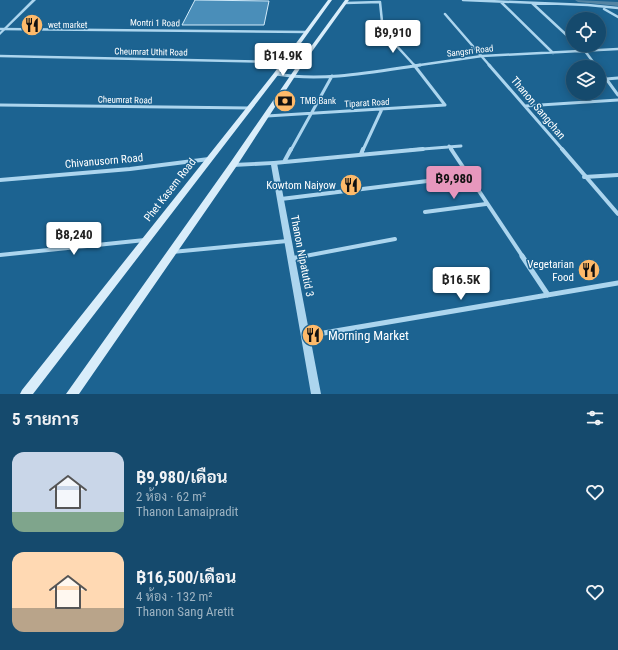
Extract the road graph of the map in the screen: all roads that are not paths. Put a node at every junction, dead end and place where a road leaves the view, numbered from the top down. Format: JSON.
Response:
{"nodes":[{"id":1,"x":34,"y":0,"type":"edge"},
{"id":2,"x":330,"y":0,"type":"edge"},
{"id":3,"x":463,"y":0,"type":"edge"},
{"id":4,"x":346,"y":1,"type":"edge"},
{"id":5,"x":501,"y":2,"type":"junction"},
{"id":6,"x":531,"y":2,"type":"edge"},
{"id":7,"x":618,"y":8,"type":"edge"},
{"id":8,"x":604,"y":9,"type":"dead end"},
{"id":9,"x":445,"y":14,"type":"dead end"},
{"id":10,"x":618,"y":18,"type":"edge"},
{"id":11,"x":2,"y":29,"type":"edge"},
{"id":12,"x":307,"y":32,"type":"junction"},
{"id":13,"x":0,"y":34,"type":"edge"},
{"id":14,"x":566,"y":34,"type":"edge"},
{"id":15,"x":618,"y":49,"type":"edge"},
{"id":16,"x":606,"y":50,"type":"edge"},
{"id":17,"x":568,"y":52,"type":"edge"},
{"id":18,"x":585,"y":52,"type":"edge"},
{"id":19,"x":553,"y":53,"type":"junction"},
{"id":20,"x":0,"y":56,"type":"edge"},
{"id":21,"x":482,"y":56,"type":"junction"},
{"id":22,"x":591,"y":60,"type":"edge"},
{"id":23,"x":284,"y":62,"type":"junction"},
{"id":24,"x":301,"y":64,"type":"junction"},
{"id":25,"x":414,"y":66,"type":"junction"},
{"id":26,"x":276,"y":74,"type":"junction"},
{"id":27,"x":332,"y":76,"type":"junction"},
{"id":28,"x":294,"y":77,"type":"junction"},
{"id":29,"x":618,"y":78,"type":"edge"},
{"id":30,"x":606,"y":79,"type":"joint"},
{"id":31,"x":618,"y":95,"type":"edge"},
{"id":32,"x":618,"y":100,"type":"edge"},
{"id":33,"x":0,"y":105,"type":"edge"},
{"id":34,"x":525,"y":106,"type":"junction"},
{"id":35,"x":249,"y":108,"type":"junction"},
{"id":36,"x":382,"y":109,"type":"junction"},
{"id":37,"x":310,"y":113,"type":"junction"},
{"id":38,"x":266,"y":116,"type":"junction"},
{"id":39,"x":449,"y":146,"type":"junction"},
{"id":40,"x":462,"y":146,"type":"dead end"},
{"id":41,"x":360,"y":154,"type":"junction"},
{"id":42,"x":209,"y":159,"type":"junction"},
{"id":43,"x":284,"y":162,"type":"junction"},
{"id":44,"x":274,"y":163,"type":"junction"},
{"id":45,"x":233,"y":165,"type":"junction"},
{"id":46,"x":618,"y":175,"type":"edge"},
{"id":47,"x":468,"y":176,"type":"junction"},
{"id":48,"x":584,"y":177,"type":"junction"},
{"id":49,"x":0,"y":180,"type":"edge"},
{"id":50,"x":280,"y":199,"type":"junction"},
{"id":51,"x":486,"y":204,"type":"junction"},
{"id":52,"x":425,"y":212,"type":"dead end"},
{"id":53,"x":618,"y":214,"type":"edge"},
{"id":54,"x":395,"y":239,"type":"dead end"},
{"id":55,"x":146,"y":240,"type":"junction"},
{"id":56,"x":287,"y":241,"type":"junction"},
{"id":57,"x":171,"y":252,"type":"junction"},
{"id":58,"x":0,"y":255,"type":"edge"},
{"id":59,"x":291,"y":259,"type":"junction"},
{"id":60,"x":618,"y":283,"type":"edge"},
{"id":61,"x":548,"y":295,"type":"junction"},
{"id":62,"x":306,"y":336,"type":"junction"},
{"id":63,"x":26,"y":394,"type":"edge"},
{"id":64,"x":72,"y":394,"type":"edge"},
{"id":65,"x":316,"y":394,"type":"edge"}],
"edges":[{"from":1,"to":11,"type":"street"},
{"from":2,"to":12,"type":"main road","name":"Phet Kasem Road"},
{"from":3,"to":5,"type":"street"},
{"from":4,"to":24,"type":"main road"},
{"from":4,"to":25,"type":"street"},
{"from":5,"to":6,"type":"street"},
{"from":5,"to":19,"type":"street"},
{"from":6,"to":7,"type":"street"},
{"from":6,"to":14,"type":"street"},
{"from":8,"to":10,"type":"street"},
{"from":9,"to":21,"type":"street","name":"Thanon Sangchan"},
{"from":11,"to":12,"type":"street","name":"Montri 1 Road"},
{"from":11,"to":13,"type":"street"},
{"from":12,"to":23,"type":"main road","name":"Phet Kasem Road"},
{"from":15,"to":16,"type":"street","name":"Sangsri Road"},
{"from":17,"to":19,"type":"street","name":"Sangsri Road"},
{"from":18,"to":22,"type":"street"},
{"from":19,"to":21,"type":"street","name":"Sangsri Road"},
{"from":20,"to":23,"type":"street","name":"Cheumrat Uthit Road"},
{"from":21,"to":25,"type":"street","name":"Sangsri Road"},
{"from":21,"to":34,"type":"street","name":"Thanon Sangchan"},
{"from":23,"to":24,"type":"street","name":"Cheumrat Uthit Road"},
{"from":23,"to":26,"type":"main road","name":"Phet Kasem Road"},
{"from":24,"to":28,"type":"main road"},
{"from":25,"to":27,"type":"street","name":"Sangsri Road"},
{"from":25,"to":36,"type":"street","name":"Tiparat Road"},
{"from":26,"to":28,"type":"street","name":"Sangsri Road"},
{"from":26,"to":35,"type":"main road","name":"Phet Kasem Road"},
{"from":27,"to":28,"type":"street","name":"Sangsri Road"},
{"from":27,"to":37,"type":"street"},
{"from":28,"to":38,"type":"main road"},
{"from":29,"to":30,"type":"street"},
{"from":30,"to":31,"type":"street"},
{"from":32,"to":34,"type":"street"},
{"from":33,"to":35,"type":"street","name":"Cheumrat Road"},
{"from":34,"to":48,"type":"street","name":"Thanon Sangchan"},
{"from":35,"to":42,"type":"main road","name":"Phet Kasem Road"},
{"from":36,"to":37,"type":"street","name":"Tiparat Road"},
{"from":36,"to":41,"type":"street"},
{"from":37,"to":38,"type":"street","name":"Tiparat Road"},
{"from":37,"to":43,"type":"street"},
{"from":38,"to":45,"type":"main road"},
{"from":39,"to":40,"type":"street"},
{"from":39,"to":41,"type":"street"},
{"from":39,"to":47,"type":"street"},
{"from":41,"to":43,"type":"street"},
{"from":42,"to":49,"type":"street","name":"Chivanusorn Road"},
{"from":42,"to":55,"type":"main road","name":"Phet Kasem Road"},
{"from":43,"to":44,"type":"street"},
{"from":44,"to":45,"type":"street"},
{"from":44,"to":50,"type":"street","name":"Thanon Nipatutid 3"},
{"from":45,"to":57,"type":"main road"},
{"from":46,"to":48,"type":"street"},
{"from":47,"to":50,"type":"street"},
{"from":47,"to":51,"type":"street"},
{"from":48,"to":53,"type":"street","name":"Thanon Sangchan"},
{"from":50,"to":56,"type":"street","name":"Thanon Nipatutid 3"},
{"from":51,"to":52,"type":"street"},
{"from":51,"to":61,"type":"street"},
{"from":54,"to":59,"type":"street"},
{"from":55,"to":58,"type":"street"},
{"from":55,"to":63,"type":"main road","name":"Phet Kasem Road"},
{"from":56,"to":57,"type":"street"},
{"from":56,"to":59,"type":"street","name":"Thanon Nipatutid 3"},
{"from":57,"to":64,"type":"main road"},
{"from":59,"to":62,"type":"street","name":"Thanon Nipatutid 3"},
{"from":60,"to":61,"type":"street"},
{"from":61,"to":62,"type":"street"},
{"from":62,"to":65,"type":"street","name":"Thanon Nipatutid 3"}]}
